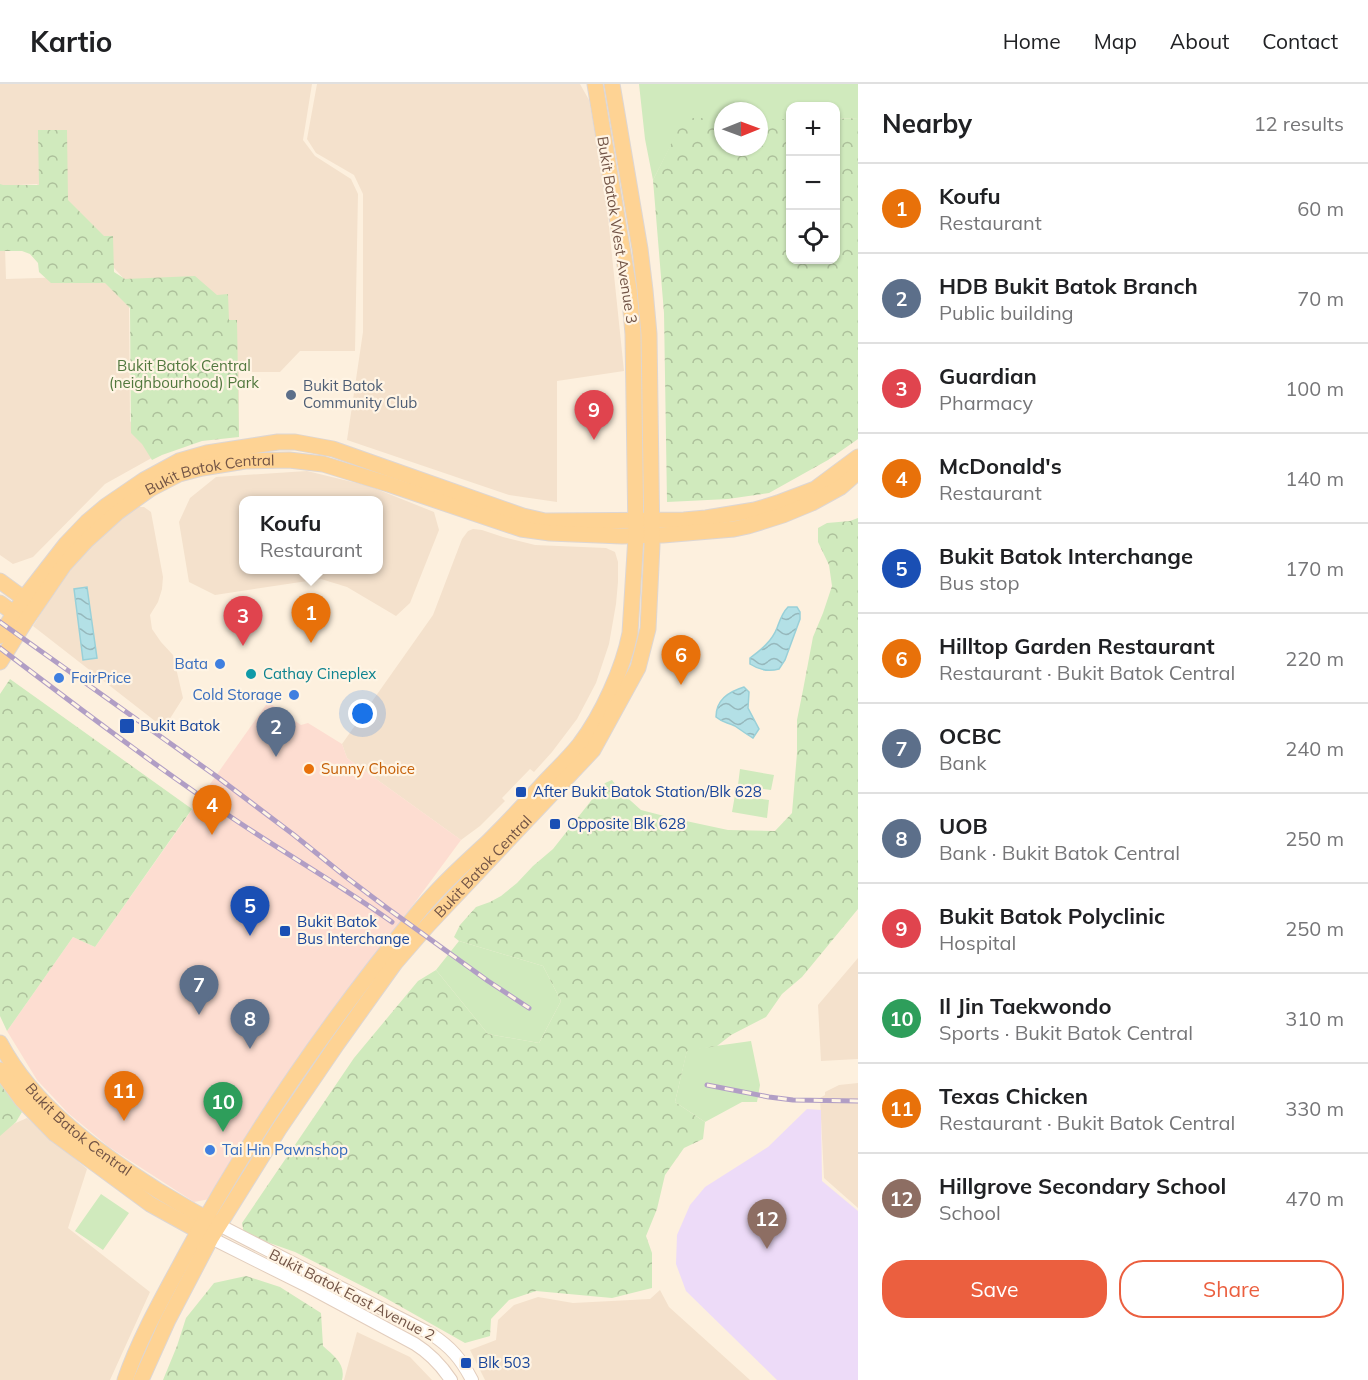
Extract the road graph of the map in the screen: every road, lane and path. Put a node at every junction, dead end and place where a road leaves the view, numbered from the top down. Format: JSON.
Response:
{"nodes":[{"id":1,"x":593,"y":84,"type":"edge"},
{"id":2,"x":613,"y":86,"type":"edge"},
{"id":3,"x":858,"y":457,"type":"edge"},
{"id":4,"x":858,"y":472,"type":"edge"},
{"id":5,"x":636,"y":528,"type":"junction"},
{"id":6,"x":653,"y":528,"type":"junction"},
{"id":7,"x":0,"y":581,"type":"edge"},
{"id":8,"x":30,"y":602,"type":"junction"},
{"id":9,"x":0,"y":603,"type":"edge"},
{"id":10,"x":19,"y":617,"type":"junction"},
{"id":11,"x":0,"y":636,"type":"edge"},
{"id":12,"x":0,"y":662,"type":"edge"},
{"id":13,"x":0,"y":1043,"type":"edge"},
{"id":14,"x":0,"y":1070,"type":"edge"},
{"id":15,"x":209,"y":1228,"type":"junction"},
{"id":16,"x":125,"y":1380,"type":"edge"},
{"id":17,"x":141,"y":1380,"type":"edge"},
{"id":18,"x":451,"y":1380,"type":"edge"},
{"id":19,"x":472,"y":1380,"type":"edge"}],
"edges":[{"from":1,"to":5,"type":"main road","name":"Bukit Batok West Avenue 3"},
{"from":2,"to":6,"type":"main road","name":"Bukit Batok West Avenue 3"},
{"from":3,"to":6,"type":"main road"},
{"from":4,"to":6,"type":"main road"},
{"from":5,"to":6,"type":"main road","name":"Bukit Batok Central"},
{"from":5,"to":8,"type":"main road","name":"Bukit Batok Central"},
{"from":5,"to":15,"type":"main road","name":"Bukit Batok Central"},
{"from":6,"to":15,"type":"main road","name":"Bukit Batok Central"},
{"from":7,"to":8,"type":"main road"},
{"from":8,"to":10,"type":"main road","name":"Bukit Batok Central"},
{"from":9,"to":10,"type":"main road"},
{"from":10,"to":11,"type":"main road","name":"Bukit Batok Central"},
{"from":10,"to":12,"type":"main road","name":"Bukit Batok Central"},
{"from":13,"to":15,"type":"main road","name":"Bukit Batok Central"},
{"from":14,"to":15,"type":"main road","name":"Bukit Batok Central"},
{"from":15,"to":16,"type":"main road"},
{"from":15,"to":17,"type":"main road"},
{"from":15,"to":18,"type":"street","name":"Bukit Batok East Avenue 2"},
{"from":15,"to":19,"type":"street","name":"Bukit Batok East Avenue 2"}]}
